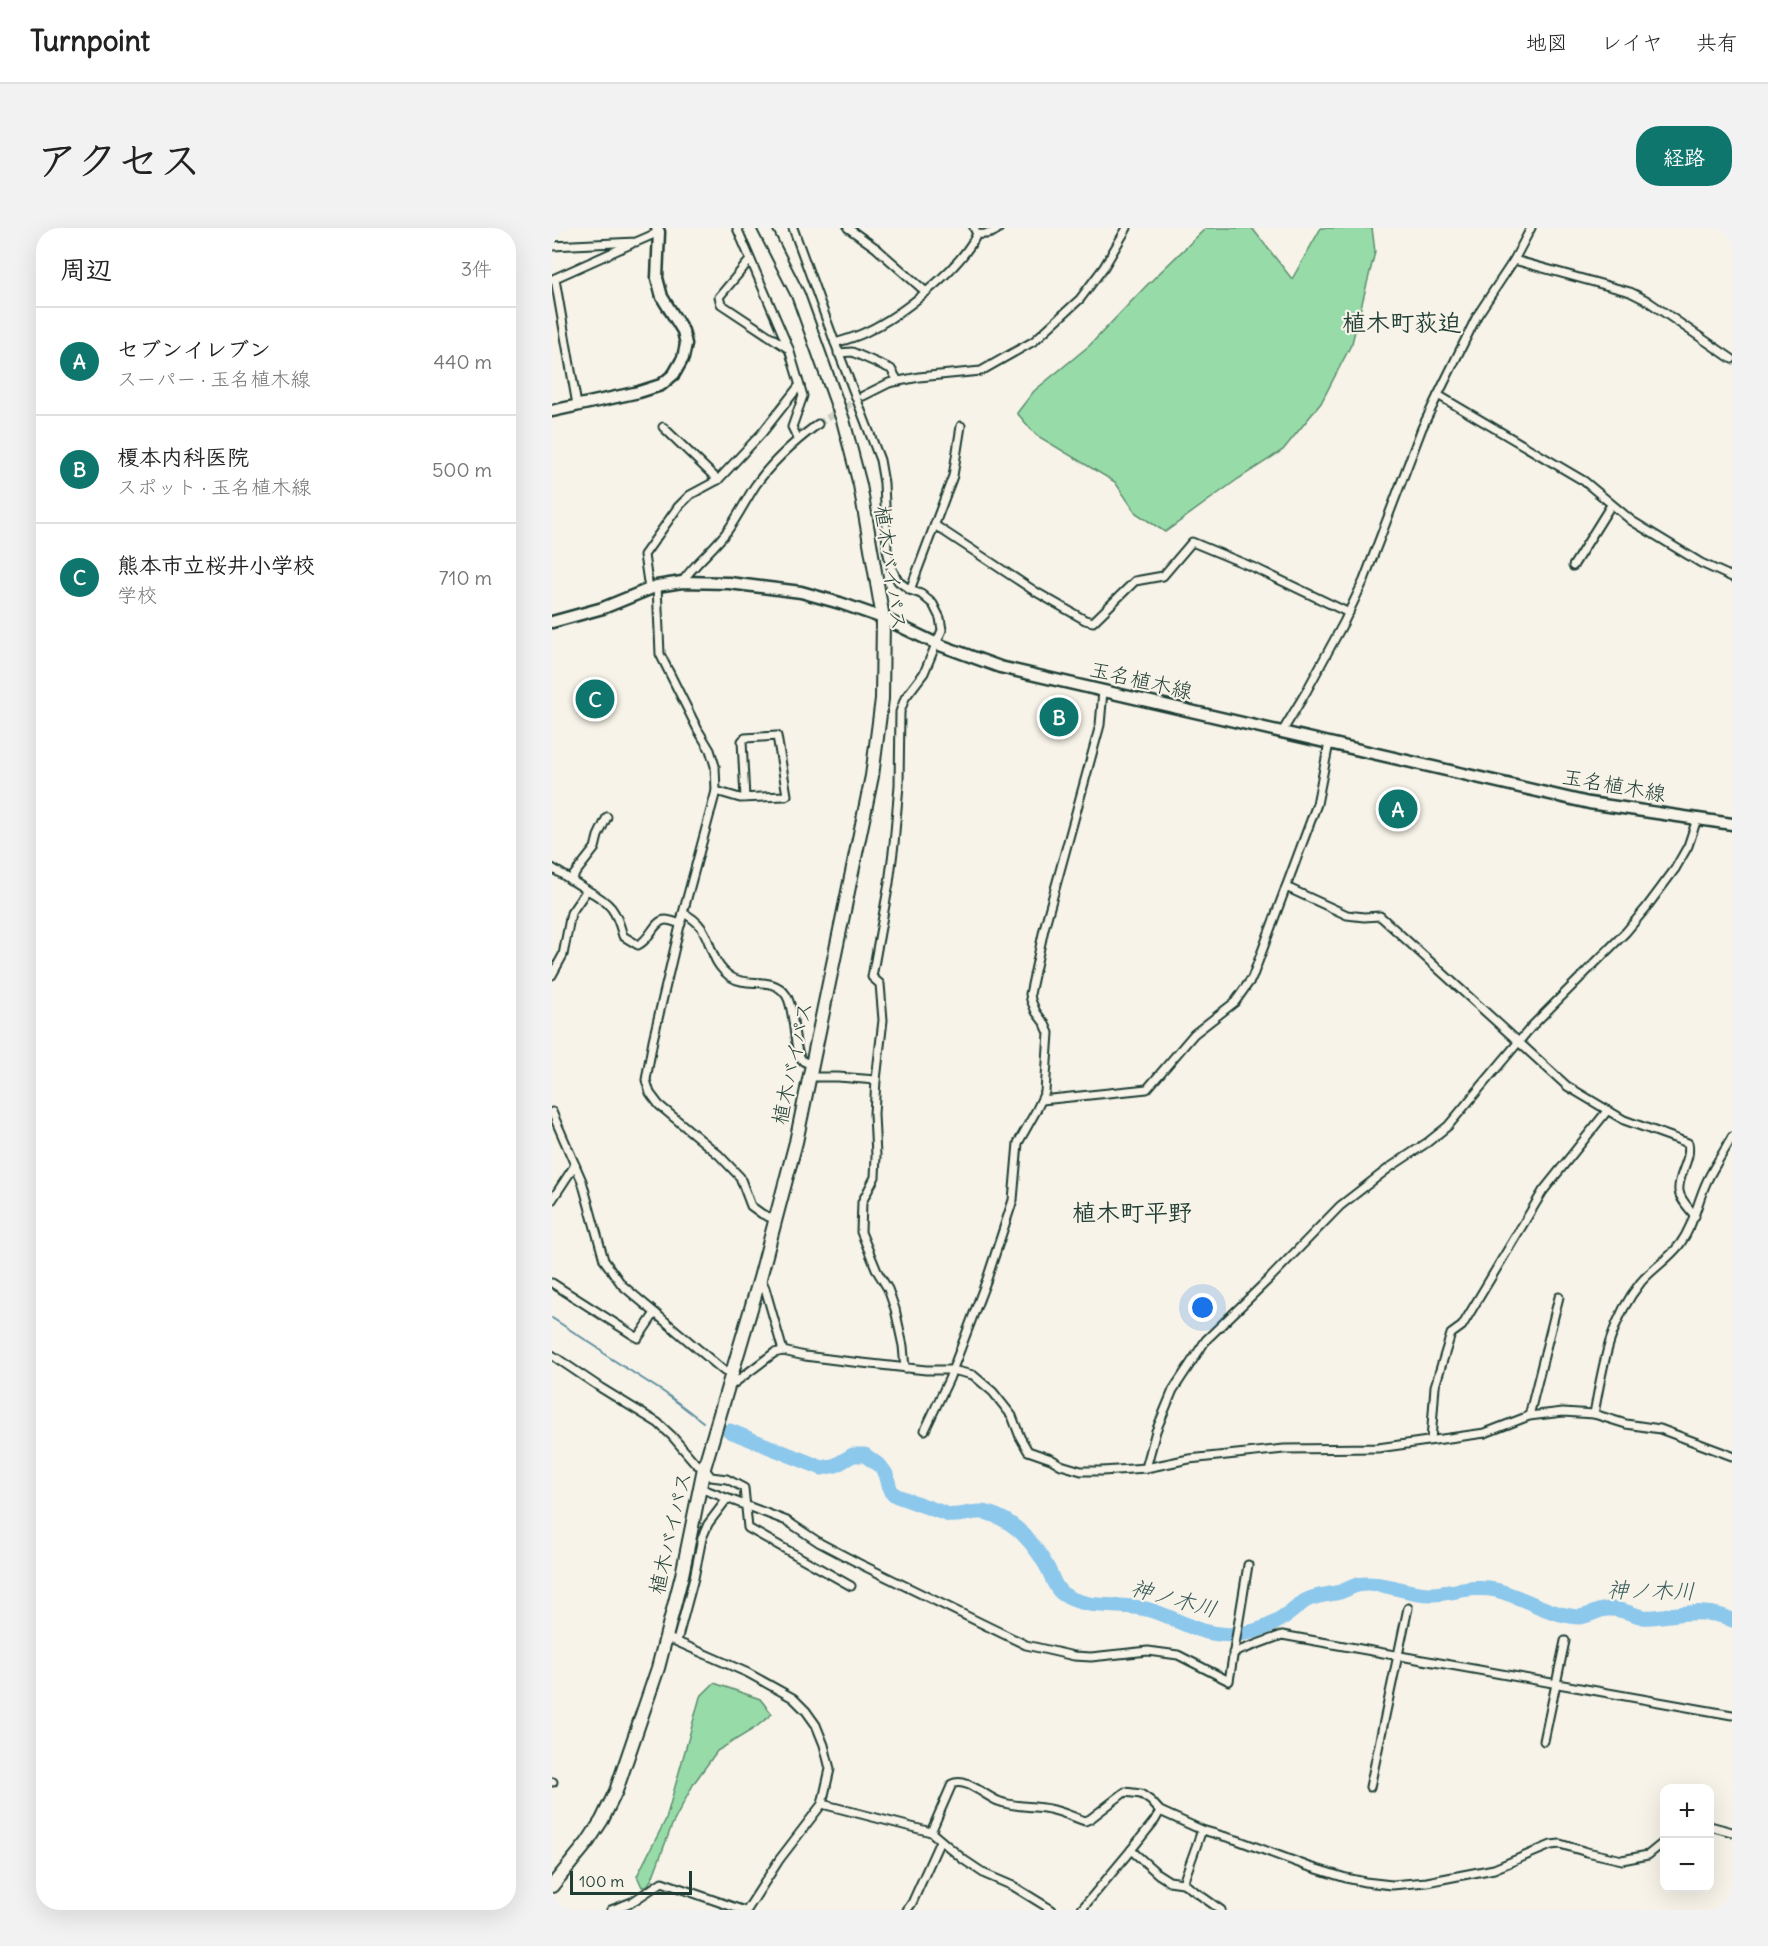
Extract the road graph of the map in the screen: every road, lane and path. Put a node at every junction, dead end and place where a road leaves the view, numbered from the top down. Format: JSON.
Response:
{"nodes":[{"id":1,"x":737,"y":228,"type":"edge"},
{"id":2,"x":764,"y":228,"type":"edge"},
{"id":3,"x":793,"y":228,"type":"edge"},
{"id":4,"x":848,"y":228,"type":"edge"},
{"id":5,"x":999,"y":228,"type":"edge"},
{"id":6,"x":1127,"y":228,"type":"edge"},
{"id":7,"x":1531,"y":228,"type":"edge"},
{"id":8,"x":658,"y":230,"type":"edge"},
{"id":9,"x":976,"y":231,"type":"edge"},
{"id":10,"x":636,"y":242,"type":"junction"},
{"id":11,"x":552,"y":246,"type":"edge"},
{"id":12,"x":750,"y":260,"type":"junction"},
{"id":13,"x":1514,"y":260,"type":"junction"},
{"id":14,"x":554,"y":279,"type":"edge"},
{"id":15,"x":926,"y":292,"type":"junction"},
{"id":16,"x":835,"y":343,"type":"junction"},
{"id":17,"x":789,"y":349,"type":"junction"},
{"id":18,"x":838,"y":352,"type":"junction"},
{"id":19,"x":1732,"y":359,"type":"edge"},
{"id":20,"x":898,"y":381,"type":"junction"},
{"id":21,"x":799,"y":386,"type":"junction"},
{"id":22,"x":1438,"y":394,"type":"junction"},
{"id":23,"x":863,"y":396,"type":"tunnel mouth"},
{"id":24,"x":578,"y":405,"type":"junction"},
{"id":25,"x":552,"y":411,"type":"edge"},
{"id":26,"x":818,"y":424,"type":"tunnel mouth"},
{"id":27,"x":962,"y":426,"type":"dead end"},
{"id":28,"x":663,"y":427,"type":"dead end"},
{"id":29,"x":798,"y":440,"type":"junction"},
{"id":30,"x":717,"y":480,"type":"junction"},
{"id":31,"x":1611,"y":505,"type":"junction"},
{"id":32,"x":936,"y":526,"type":"junction"},
{"id":33,"x":1574,"y":566,"type":"dead end"},
{"id":34,"x":1732,"y":577,"type":"edge"},
{"id":35,"x":682,"y":582,"type":"junction"},
{"id":36,"x":653,"y":587,"type":"junction"},
{"id":37,"x":910,"y":590,"type":"junction"},
{"id":38,"x":1349,"y":613,"type":"junction"},
{"id":39,"x":883,"y":618,"type":"junction"},
{"id":40,"x":553,"y":619,"type":"edge"},
{"id":41,"x":937,"y":644,"type":"junction"},
{"id":42,"x":1104,"y":691,"type":"junction"},
{"id":43,"x":1282,"y":732,"type":"junction"},
{"id":44,"x":1329,"y":743,"type":"junction"},
{"id":45,"x":716,"y":791,"type":"junction"},
{"id":46,"x":745,"y":798,"type":"junction"},
{"id":47,"x":607,"y":817,"type":"dead end"},
{"id":48,"x":1697,"y":819,"type":"junction"},
{"id":49,"x":1732,"y":824,"type":"edge"},
{"id":50,"x":552,"y":868,"type":"edge"},
{"id":51,"x":570,"y":880,"type":"junction"},
{"id":52,"x":1286,"y":887,"type":"junction"},
{"id":53,"x":587,"y":890,"type":"junction"},
{"id":54,"x":683,"y":913,"type":"junction"},
{"id":55,"x":681,"y":924,"type":"junction"},
{"id":56,"x":552,"y":975,"type":"edge"},
{"id":57,"x":1518,"y":1041,"type":"junction"},
{"id":58,"x":811,"y":1071,"type":"junction"},
{"id":59,"x":876,"y":1080,"type":"junction"},
{"id":60,"x":1042,"y":1100,"type":"junction"},
{"id":61,"x":1607,"y":1111,"type":"junction"},
{"id":62,"x":552,"y":1112,"type":"edge"},
{"id":63,"x":1732,"y":1137,"type":"edge"},
{"id":64,"x":575,"y":1165,"type":"junction"},
{"id":65,"x":552,"y":1200,"type":"edge"},
{"id":66,"x":1695,"y":1216,"type":"junction"},
{"id":67,"x":776,"y":1220,"type":"junction"},
{"id":68,"x":760,"y":1278,"type":"junction"},
{"id":69,"x":552,"y":1283,"type":"edge"},
{"id":70,"x":1559,"y":1297,"type":"dead end"},
{"id":71,"x":655,"y":1314,"type":"junction"},
{"id":72,"x":783,"y":1351,"type":"junction"},
{"id":73,"x":552,"y":1355,"type":"edge"},
{"id":74,"x":905,"y":1368,"type":"junction"},
{"id":75,"x":952,"y":1370,"type":"junction"},
{"id":76,"x":733,"y":1373,"type":"junction"},
{"id":77,"x":728,"y":1387,"type":"junction"},
{"id":78,"x":1594,"y":1414,"type":"junction"},
{"id":79,"x":1529,"y":1416,"type":"junction"},
{"id":80,"x":925,"y":1430,"type":"dead end"},
{"id":81,"x":1431,"y":1440,"type":"junction"},
{"id":82,"x":1732,"y":1456,"type":"edge"},
{"id":83,"x":1146,"y":1467,"type":"junction"},
{"id":84,"x":705,"y":1468,"type":"junction"},
{"id":85,"x":700,"y":1488,"type":"junction"},
{"id":86,"x":727,"y":1499,"type":"junction"},
{"id":87,"x":746,"y":1506,"type":"junction"},
{"id":88,"x":1248,"y":1565,"type":"dead end"},
{"id":89,"x":851,"y":1586,"type":"dead end"},
{"id":90,"x":1408,"y":1608,"type":"dead end"},
{"id":91,"x":671,"y":1639,"type":"junction"},
{"id":92,"x":1565,"y":1641,"type":"dead end"},
{"id":93,"x":1233,"y":1653,"type":"junction"},
{"id":94,"x":1398,"y":1654,"type":"junction"},
{"id":95,"x":1557,"y":1683,"type":"junction"},
{"id":96,"x":1732,"y":1715,"type":"edge"},
{"id":97,"x":1544,"y":1741,"type":"dead end"},
{"id":98,"x":1370,"y":1787,"type":"dead end"},
{"id":99,"x":822,"y":1803,"type":"junction"},
{"id":100,"x":1160,"y":1811,"type":"junction"},
{"id":101,"x":1714,"y":1827,"type":"edge"},
{"id":102,"x":1202,"y":1830,"type":"junction"},
{"id":103,"x":931,"y":1832,"type":"junction"},
{"id":104,"x":1732,"y":1832,"type":"edge"},
{"id":105,"x":940,"y":1841,"type":"junction"},
{"id":106,"x":1660,"y":1846,"type":"edge"},
{"id":107,"x":1131,"y":1850,"type":"junction"},
{"id":108,"x":1183,"y":1882,"type":"junction"},
{"id":109,"x":552,"y":1886,"type":"edge"},
{"id":110,"x":611,"y":1910,"type":"edge"},
{"id":111,"x":742,"y":1910,"type":"edge"},
{"id":112,"x":747,"y":1910,"type":"edge"},
{"id":113,"x":907,"y":1910,"type":"edge"},
{"id":114,"x":1052,"y":1910,"type":"edge"},
{"id":115,"x":1081,"y":1910,"type":"edge"},
{"id":116,"x":1221,"y":1910,"type":"edge"}],
"edges":[{"from":1,"to":12,"type":"street"},
{"from":2,"to":39,"type":"highway","name":"植木バイパス"},
{"from":3,"to":16,"type":"street"},
{"from":4,"to":15,"type":"street"},
{"from":5,"to":9,"type":"street"},
{"from":6,"to":20,"type":"street"},
{"from":7,"to":13,"type":"street"},
{"from":8,"to":10,"type":"street"},
{"from":8,"to":24,"type":"main road"},
{"from":9,"to":15,"type":"street"},
{"from":10,"to":11,"type":"street"},
{"from":10,"to":14,"type":"street"},
{"from":12,"to":17,"type":"street"},
{"from":12,"to":17,"type":"street"},
{"from":13,"to":19,"type":"street"},
{"from":13,"to":22,"type":"street"},
{"from":14,"to":24,"type":"street"},
{"from":15,"to":16,"type":"street"},
{"from":16,"to":18,"type":"street"},
{"from":17,"to":21,"type":"street"},
{"from":18,"to":20,"type":"street"},
{"from":18,"to":37,"type":"street"},
{"from":20,"to":23,"type":"street"},
{"from":21,"to":29,"type":"street"},
{"from":21,"to":30,"type":"street"},
{"from":22,"to":31,"type":"street"},
{"from":22,"to":38,"type":"street"},
{"from":24,"to":25,"type":"main road"},
{"from":26,"to":29,"type":"street"},
{"from":27,"to":32,"type":"street"},
{"from":28,"to":30,"type":"street"},
{"from":29,"to":35,"type":"street"},
{"from":30,"to":36,"type":"street"},
{"from":31,"to":33,"type":"street"},
{"from":31,"to":34,"type":"street"},
{"from":32,"to":37,"type":"street"},
{"from":32,"to":38,"type":"street"},
{"from":35,"to":36,"type":"main road","name":"玉名植木線"},
{"from":35,"to":39,"type":"main road","name":"玉名植木線"},
{"from":36,"to":40,"type":"main road","name":"玉名植木線"},
{"from":36,"to":45,"type":"street"},
{"from":37,"to":41,"type":"street"},
{"from":38,"to":43,"type":"street"},
{"from":39,"to":41,"type":"main road","name":"玉名植木線"},
{"from":39,"to":58,"type":"highway","name":"植木バイパス"},
{"from":41,"to":42,"type":"main road","name":"玉名植木線"},
{"from":41,"to":59,"type":"street"},
{"from":42,"to":43,"type":"main road","name":"玉名植木線"},
{"from":42,"to":60,"type":"street"},
{"from":43,"to":44,"type":"main road","name":"玉名植木線"},
{"from":44,"to":48,"type":"main road","name":"玉名植木線"},
{"from":44,"to":52,"type":"street"},
{"from":45,"to":46,"type":"street"},
{"from":45,"to":54,"type":"street"},
{"from":46,"to":46,"type":"street"},
{"from":47,"to":51,"type":"street"},
{"from":48,"to":49,"type":"main road","name":"玉名植木線"},
{"from":48,"to":57,"type":"street"},
{"from":50,"to":51,"type":"street"},
{"from":51,"to":53,"type":"street"},
{"from":52,"to":57,"type":"street"},
{"from":52,"to":60,"type":"street"},
{"from":53,"to":55,"type":"street"},
{"from":53,"to":56,"type":"street"},
{"from":54,"to":55,"type":"street"},
{"from":54,"to":58,"type":"street"},
{"from":55,"to":67,"type":"street"},
{"from":57,"to":61,"type":"street"},
{"from":57,"to":83,"type":"street"},
{"from":58,"to":59,"type":"street"},
{"from":58,"to":67,"type":"highway","name":"植木バイパス"},
{"from":59,"to":74,"type":"street"},
{"from":60,"to":75,"type":"street"},
{"from":61,"to":66,"type":"street"},
{"from":61,"to":81,"type":"street"},
{"from":62,"to":64,"type":"street"},
{"from":63,"to":66,"type":"street"},
{"from":64,"to":65,"type":"street"},
{"from":64,"to":71,"type":"street"},
{"from":66,"to":78,"type":"street"},
{"from":67,"to":68,"type":"highway","name":"植木バイパス"},
{"from":68,"to":72,"type":"street"},
{"from":68,"to":76,"type":"highway","name":"植木バイパス"},
{"from":69,"to":71,"type":"street"},
{"from":70,"to":79,"type":"street"},
{"from":71,"to":76,"type":"street"},
{"from":72,"to":74,"type":"street"},
{"from":72,"to":77,"type":"street"},
{"from":73,"to":84,"type":"street"},
{"from":74,"to":75,"type":"street"},
{"from":75,"to":80,"type":"street"},
{"from":75,"to":83,"type":"street"},
{"from":76,"to":77,"type":"highway","name":"植木バイパス"},
{"from":77,"to":84,"type":"highway","name":"植木バイパス"},
{"from":78,"to":79,"type":"street"},
{"from":78,"to":82,"type":"street"},
{"from":79,"to":81,"type":"street"},
{"from":81,"to":83,"type":"street"},
{"from":84,"to":85,"type":"highway","name":"植木バイパス"},
{"from":84,"to":87,"type":"street"},
{"from":85,"to":86,"type":"street"},
{"from":85,"to":91,"type":"highway","name":"植木バイパス"},
{"from":86,"to":87,"type":"street"},
{"from":86,"to":91,"type":"street"},
{"from":87,"to":89,"type":"street"},
{"from":87,"to":93,"type":"street"},
{"from":88,"to":93,"type":"street"},
{"from":90,"to":94,"type":"street"},
{"from":91,"to":99,"type":"street"},
{"from":91,"to":109,"type":"highway","name":"植木バイパス"},
{"from":92,"to":95,"type":"street"},
{"from":93,"to":94,"type":"street"},
{"from":94,"to":95,"type":"street"},
{"from":94,"to":98,"type":"street"},
{"from":95,"to":96,"type":"street"},
{"from":95,"to":97,"type":"street"},
{"from":99,"to":103,"type":"street"},
{"from":99,"to":112,"type":"street"},
{"from":100,"to":102,"type":"street"},
{"from":100,"to":103,"type":"street"},
{"from":100,"to":107,"type":"street"},
{"from":101,"to":104,"type":"street"},
{"from":102,"to":106,"type":"street"},
{"from":102,"to":108,"type":"street"},
{"from":103,"to":105,"type":"street"},
{"from":105,"to":113,"type":"street"},
{"from":105,"to":114,"type":"street"},
{"from":107,"to":108,"type":"street"},
{"from":107,"to":115,"type":"street"},
{"from":108,"to":116,"type":"street"},
{"from":110,"to":111,"type":"street"}]}
